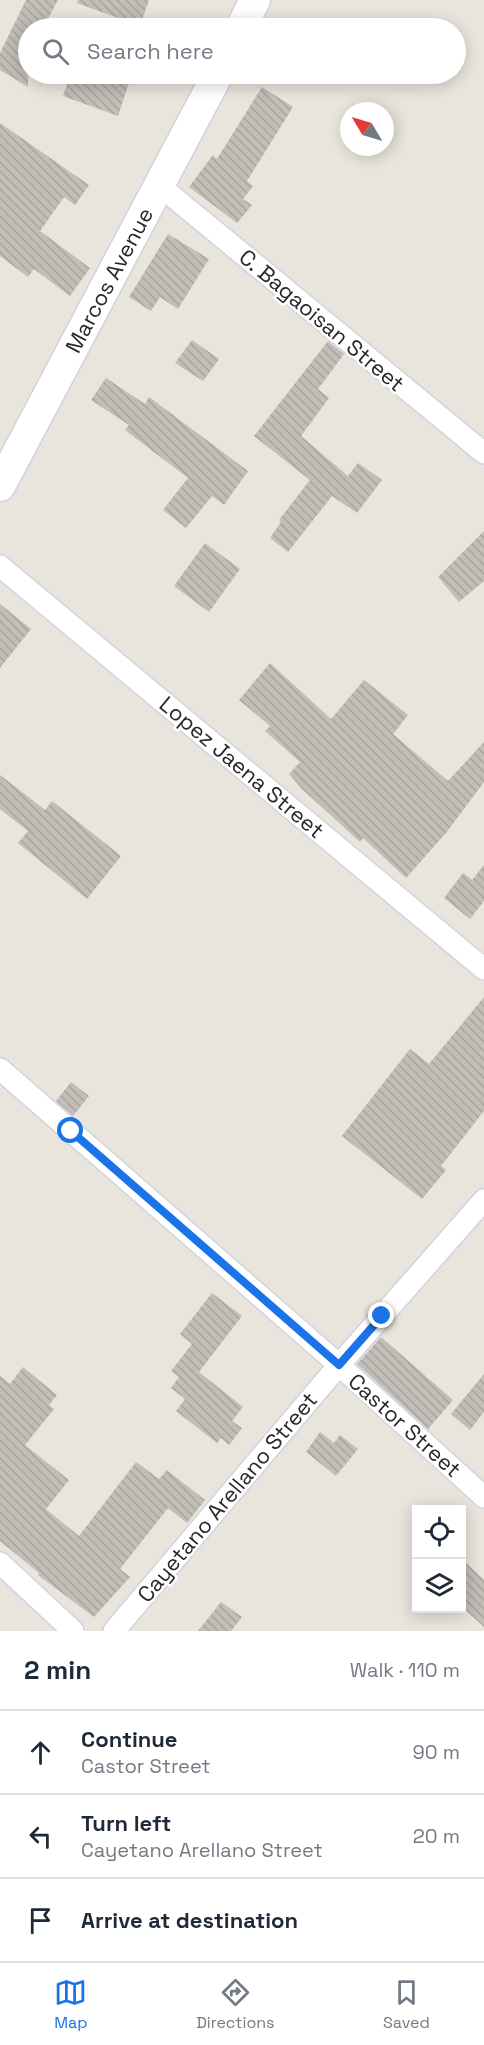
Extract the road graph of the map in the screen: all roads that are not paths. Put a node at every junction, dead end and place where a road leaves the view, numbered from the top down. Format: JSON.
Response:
{"nodes":[{"id":1,"x":255,"y":0,"type":"edge"},
{"id":2,"x":246,"y":18,"type":"edge"},
{"id":3,"x":213,"y":84,"type":"edge"},
{"id":4,"x":160,"y":186,"type":"junction"},
{"id":5,"x":484,"y":453,"type":"edge"},
{"id":6,"x":0,"y":486,"type":"edge"},
{"id":7,"x":0,"y":566,"type":"edge"},
{"id":8,"x":484,"y":969,"type":"edge"},
{"id":9,"x":0,"y":1069,"type":"edge"},
{"id":10,"x":484,"y":1200,"type":"edge"},
{"id":11,"x":339,"y":1365,"type":"junction"},
{"id":12,"x":484,"y":1497,"type":"edge"},
{"id":13,"x":0,"y":1563,"type":"edge"},
{"id":14,"x":73,"y":1631,"type":"edge"},
{"id":15,"x":114,"y":1631,"type":"edge"}],
"edges":[{"from":1,"to":2,"type":"main road"},
{"from":3,"to":4,"type":"main road","name":"Marcos Avenue"},
{"from":4,"to":5,"type":"street","name":"C. Bagaoisan Street"},
{"from":4,"to":6,"type":"main road","name":"Marcos Avenue"},
{"from":7,"to":8,"type":"street","name":"Lopez Jaena Street"},
{"from":9,"to":11,"type":"street","name":"Castor Street"},
{"from":10,"to":11,"type":"street","name":"Cayetano Arellano Street"},
{"from":11,"to":12,"type":"street","name":"Castor Street"},
{"from":11,"to":15,"type":"street","name":"Cayetano Arellano Street"},
{"from":13,"to":14,"type":"street"}]}
